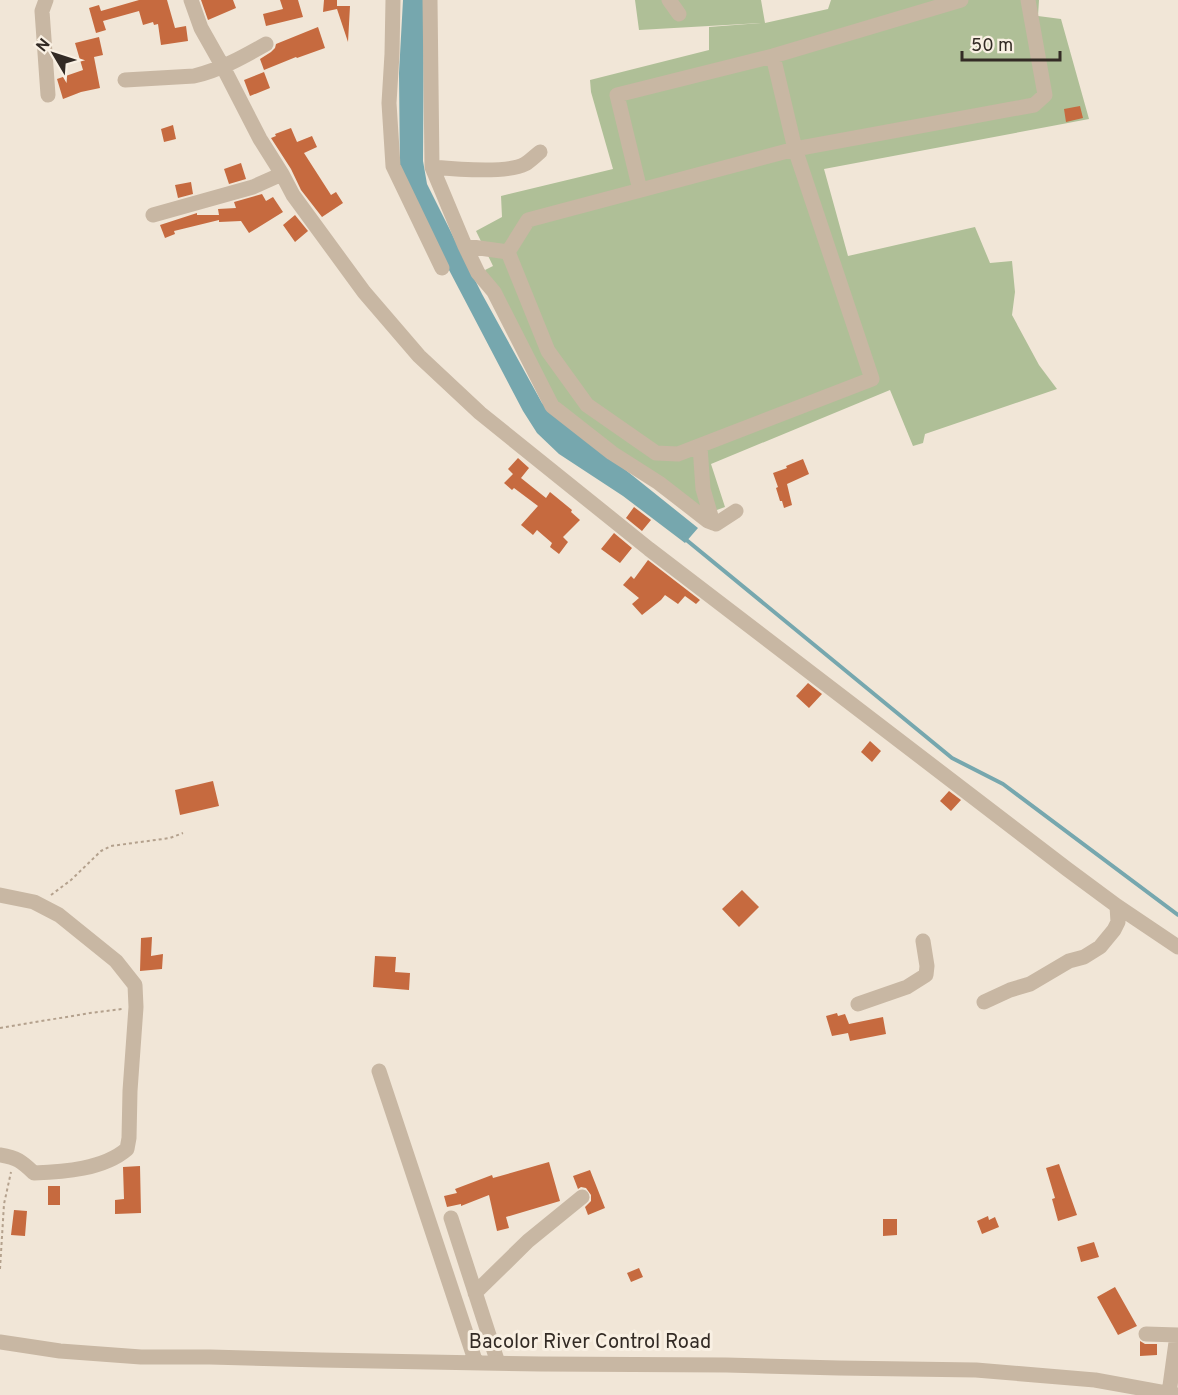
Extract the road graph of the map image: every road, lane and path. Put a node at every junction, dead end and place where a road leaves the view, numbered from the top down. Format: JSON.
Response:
{"nodes":[{"id":1,"x":46,"y":0,"type":"edge"},
{"id":2,"x":191,"y":0,"type":"edge"},
{"id":3,"x":393,"y":0,"type":"edge"},
{"id":4,"x":430,"y":0,"type":"edge"},
{"id":5,"x":669,"y":0,"type":"edge"},
{"id":6,"x":961,"y":0,"type":"edge"},
{"id":7,"x":1028,"y":0,"type":"edge"},
{"id":8,"x":679,"y":14,"type":"dead end"},
{"id":9,"x":266,"y":44,"type":"dead end"},
{"id":10,"x":772,"y":56,"type":"junction"},
{"id":11,"x":223,"y":67,"type":"junction"},
{"id":12,"x":125,"y":80,"type":"dead end"},
{"id":13,"x":48,"y":95,"type":"dead end"},
{"id":14,"x":795,"y":148,"type":"junction"},
{"id":15,"x":540,"y":152,"type":"dead end"},
{"id":16,"x":432,"y":167,"type":"junction"},
{"id":17,"x":282,"y":174,"type":"junction"},
{"id":18,"x":640,"y":190,"type":"junction"},
{"id":19,"x":153,"y":215,"type":"dead end"},
{"id":20,"x":465,"y":246,"type":"junction"},
{"id":21,"x":508,"y":252,"type":"junction"},
{"id":22,"x":442,"y":268,"type":"dead end"},
{"id":23,"x":699,"y":446,"type":"junction"},
{"id":24,"x":736,"y":511,"type":"dead end"},
{"id":25,"x":712,"y":523,"type":"junction"},
{"id":26,"x":183,"y":833,"type":"dead end"},
{"id":27,"x":0,"y":895,"type":"edge"},
{"id":28,"x":34,"y":902,"type":"junction"},
{"id":29,"x":1117,"y":906,"type":"junction"},
{"id":30,"x":923,"y":941,"type":"dead end"},
{"id":31,"x":1178,"y":947,"type":"edge"},
{"id":32,"x":984,"y":1002,"type":"dead end"},
{"id":33,"x":858,"y":1004,"type":"dead end"},
{"id":34,"x":136,"y":1007,"type":"junction"},
{"id":35,"x":0,"y":1028,"type":"edge"},
{"id":36,"x":379,"y":1071,"type":"dead end"},
{"id":37,"x":7,"y":1156,"type":"edge"},
{"id":38,"x":582,"y":1197,"type":"dead end"},
{"id":39,"x":451,"y":1218,"type":"dead end"},
{"id":40,"x":0,"y":1269,"type":"edge"},
{"id":41,"x":475,"y":1293,"type":"junction"},
{"id":42,"x":1146,"y":1334,"type":"dead end"},
{"id":43,"x":1177,"y":1335,"type":"edge"},
{"id":44,"x":0,"y":1342,"type":"edge"},
{"id":45,"x":476,"y":1363,"type":"junction"},
{"id":46,"x":498,"y":1363,"type":"junction"},
{"id":47,"x":1174,"y":1394,"type":"edge"}],
"edges":[{"from":1,"to":13,"type":"street"},
{"from":2,"to":11,"type":"street"},
{"from":3,"to":22,"type":"street"},
{"from":4,"to":16,"type":"street"},
{"from":5,"to":8,"type":"street"},
{"from":6,"to":10,"type":"street"},
{"from":7,"to":14,"type":"street"},
{"from":9,"to":11,"type":"street"},
{"from":10,"to":14,"type":"street"},
{"from":10,"to":18,"type":"street"},
{"from":11,"to":12,"type":"street"},
{"from":11,"to":17,"type":"street"},
{"from":14,"to":18,"type":"street"},
{"from":14,"to":23,"type":"street"},
{"from":15,"to":16,"type":"street"},
{"from":16,"to":20,"type":"street"},
{"from":17,"to":19,"type":"street"},
{"from":17,"to":29,"type":"street"},
{"from":18,"to":21,"type":"street"},
{"from":20,"to":21,"type":"street"},
{"from":20,"to":25,"type":"street"},
{"from":21,"to":23,"type":"street"},
{"from":23,"to":25,"type":"street"},
{"from":24,"to":25,"type":"street"},
{"from":26,"to":28,"type":"path"},
{"from":27,"to":28,"type":"street"},
{"from":28,"to":34,"type":"street"},
{"from":29,"to":31,"type":"street"},
{"from":29,"to":32,"type":"street"},
{"from":30,"to":33,"type":"street"},
{"from":34,"to":35,"type":"path"},
{"from":34,"to":37,"type":"street"},
{"from":36,"to":45,"type":"street"},
{"from":37,"to":40,"type":"path"},
{"from":38,"to":41,"type":"street"},
{"from":39,"to":41,"type":"street"},
{"from":41,"to":46,"type":"street"},
{"from":42,"to":43,"type":"street"},
{"from":43,"to":47,"type":"street"},
{"from":44,"to":45,"type":"street","name":"Bacolor River Control Road"},
{"from":45,"to":46,"type":"street","name":"Bacolor River Control Road"},
{"from":46,"to":47,"type":"street","name":"Bacolor River Control Road"}]}
